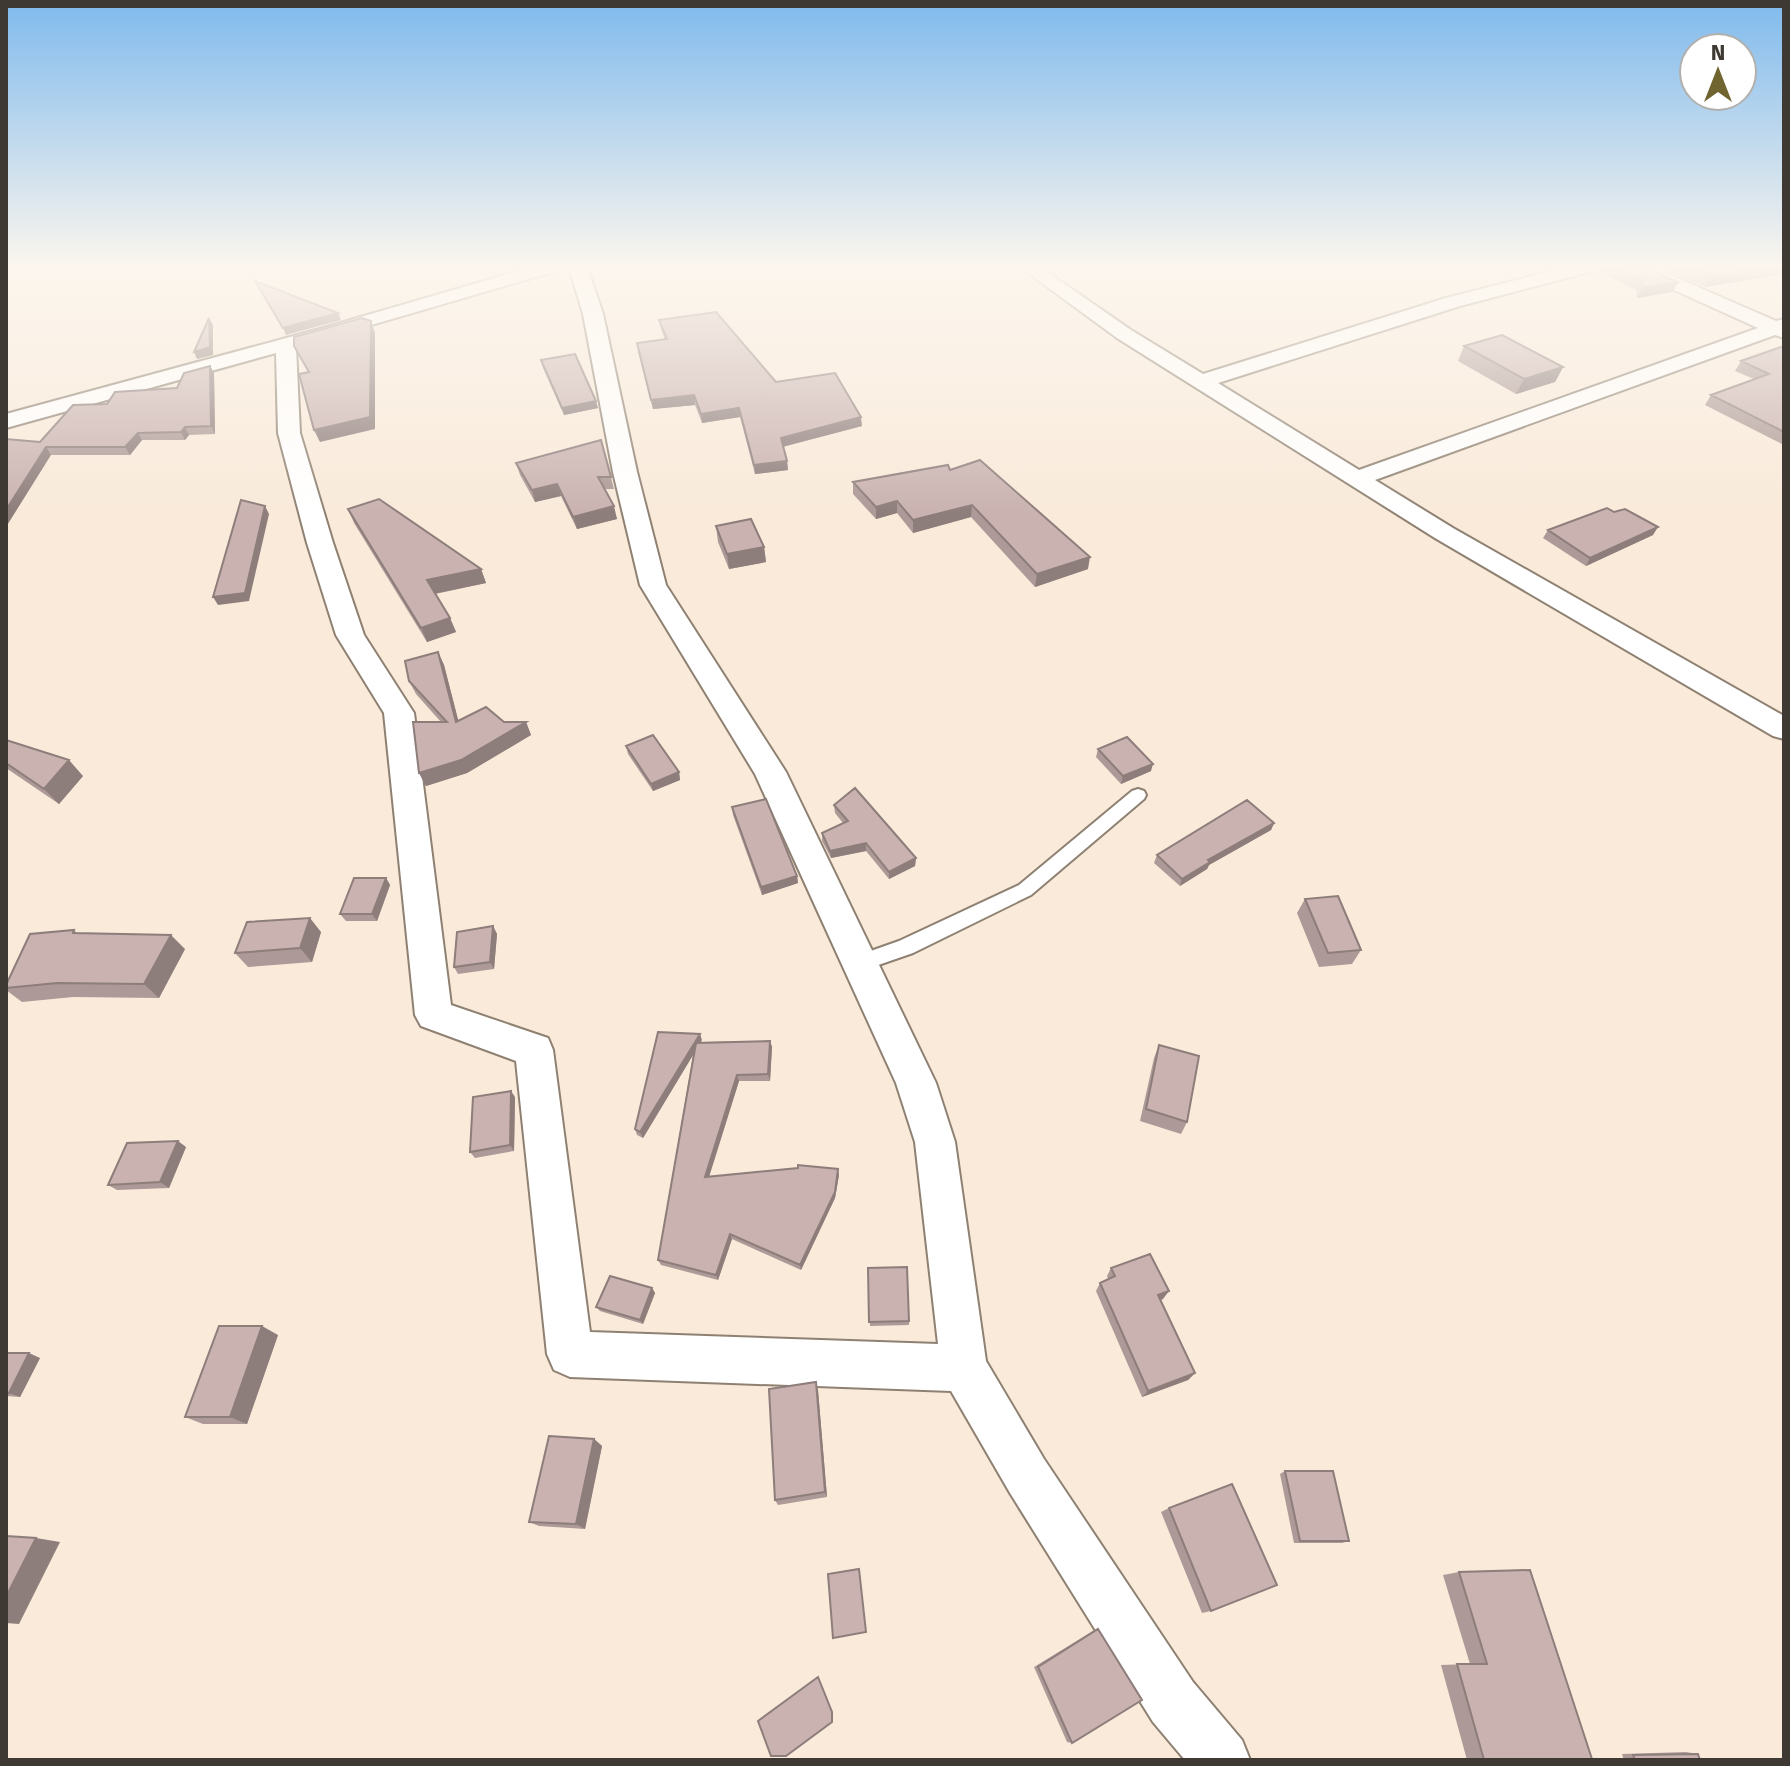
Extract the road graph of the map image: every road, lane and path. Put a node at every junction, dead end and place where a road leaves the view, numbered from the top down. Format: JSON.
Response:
{"nodes":[{"id":1,"x":266,"y":349,"type":"edge"},
{"id":2,"x":286,"y":349,"type":"edge"},
{"id":3,"x":600,"y":349,"type":"edge"},
{"id":4,"x":1150,"y":349,"type":"edge"},
{"id":5,"x":1303,"y":349,"type":"edge"},
{"id":6,"x":1721,"y":349,"type":"edge"},
{"id":7,"x":1203,"y":381,"type":"junction"},
{"id":8,"x":6,"y":421,"type":"edge"},
{"id":9,"x":1358,"y":478,"type":"junction"},
{"id":10,"x":1784,"y":729,"type":"edge"},
{"id":11,"x":1138,"y":795,"type":"dead end"},
{"id":12,"x":858,"y":964,"type":"junction"},
{"id":13,"x":964,"y":1368,"type":"junction"},
{"id":14,"x":1222,"y":1760,"type":"edge"}],
"edges":[{"from":1,"to":8,"type":"street"},
{"from":2,"to":13,"type":"street"},
{"from":3,"to":12,"type":"street"},
{"from":4,"to":7,"type":"street"},
{"from":5,"to":7,"type":"street"},
{"from":6,"to":9,"type":"street"},
{"from":7,"to":9,"type":"street"},
{"from":9,"to":10,"type":"street"},
{"from":11,"to":12,"type":"lane"},
{"from":12,"to":13,"type":"street"},
{"from":13,"to":14,"type":"street"}]}
